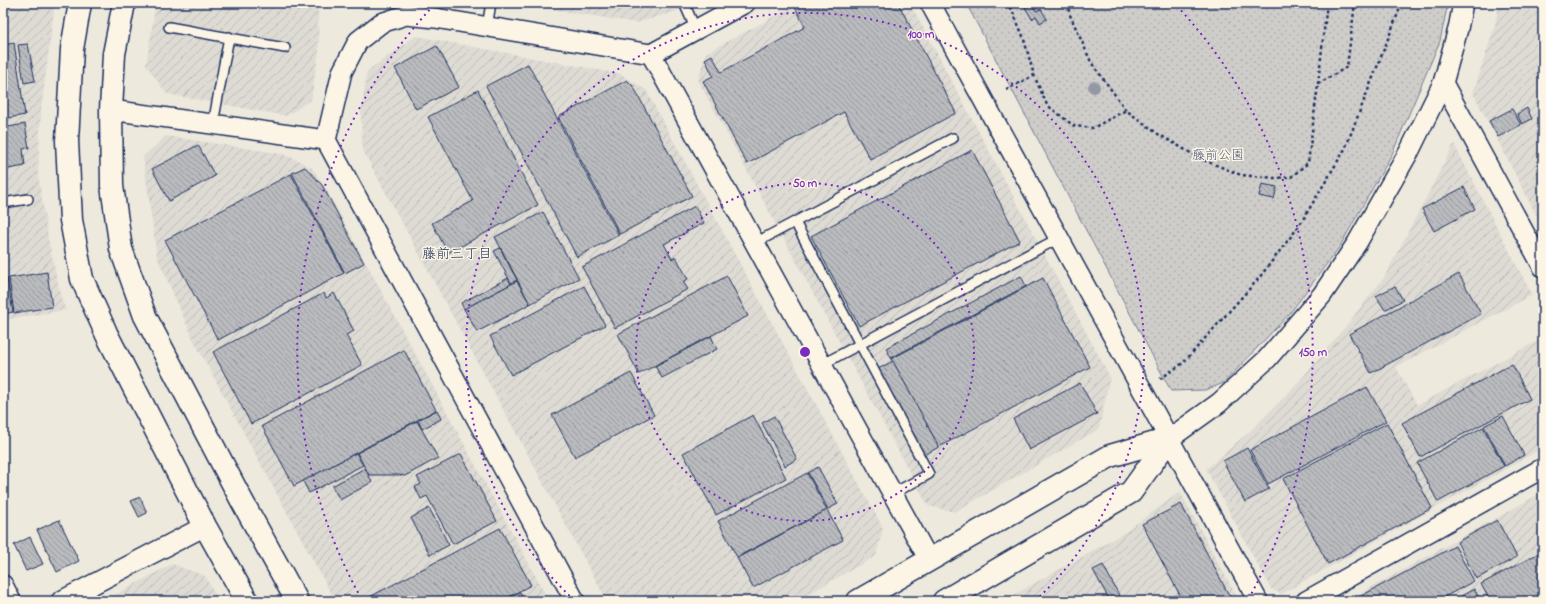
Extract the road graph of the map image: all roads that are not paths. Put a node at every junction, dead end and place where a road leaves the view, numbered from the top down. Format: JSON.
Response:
{"nodes":[{"id":1,"x":80,"y":3,"type":"edge"},
{"id":2,"x":124,"y":3,"type":"edge"},
{"id":3,"x":491,"y":3,"type":"edge"},
{"id":4,"x":684,"y":3,"type":"edge"},
{"id":5,"x":745,"y":3,"type":"edge"},
{"id":6,"x":930,"y":3,"type":"edge"},
{"id":7,"x":1463,"y":3,"type":"edge"},
{"id":8,"x":169,"y":27,"type":"dead end"},
{"id":9,"x":487,"y":27,"type":"junction"},
{"id":10,"x":696,"y":30,"type":"junction"},
{"id":11,"x":229,"y":38,"type":"junction"},
{"id":12,"x":285,"y":48,"type":"dead end"},
{"id":13,"x":651,"y":54,"type":"junction"},
{"id":14,"x":1443,"y":83,"type":"junction"},
{"id":15,"x":111,"y":110,"type":"junction"},
{"id":16,"x":213,"y":124,"type":"junction"},
{"id":17,"x":953,"y":138,"type":"dead end"},
{"id":18,"x":326,"y":140,"type":"junction"},
{"id":19,"x":28,"y":199,"type":"dead end"},
{"id":20,"x":3,"y":203,"type":"edge"},
{"id":21,"x":794,"y":222,"type":"junction"},
{"id":22,"x":1059,"y":238,"type":"junction"},
{"id":23,"x":755,"y":243,"type":"junction"},
{"id":24,"x":1543,"y":267,"type":"edge"},
{"id":25,"x":860,"y":344,"type":"junction"},
{"id":26,"x":821,"y":365,"type":"junction"},
{"id":27,"x":1169,"y":439,"type":"junction"},
{"id":28,"x":1543,"y":468,"type":"edge"},
{"id":29,"x":892,"y":494,"type":"junction"},
{"id":30,"x":206,"y":526,"type":"junction"},
{"id":31,"x":929,"y":560,"type":"junction"},
{"id":32,"x":3,"y":585,"type":"edge"},
{"id":33,"x":11,"y":601,"type":"edge"},
{"id":34,"x":62,"y":601,"type":"edge"},
{"id":35,"x":247,"y":601,"type":"edge"},
{"id":36,"x":297,"y":601,"type":"edge"},
{"id":37,"x":575,"y":601,"type":"edge"},
{"id":38,"x":858,"y":601,"type":"edge"},
{"id":39,"x":944,"y":601,"type":"edge"},
{"id":40,"x":1258,"y":601,"type":"edge"},
{"id":41,"x":1306,"y":601,"type":"edge"}],
"edges":[{"from":1,"to":30,"type":"street"},
{"from":2,"to":15,"type":"street"},
{"from":3,"to":9,"type":"lane"},
{"from":4,"to":10,"type":"lane"},
{"from":5,"to":10,"type":"street"},
{"from":6,"to":22,"type":"street"},
{"from":7,"to":14,"type":"street"},
{"from":8,"to":11,"type":"lane"},
{"from":9,"to":13,"type":"street"},
{"from":9,"to":18,"type":"street"},
{"from":10,"to":13,"type":"street"},
{"from":11,"to":12,"type":"lane"},
{"from":11,"to":16,"type":"lane"},
{"from":13,"to":23,"type":"street"},
{"from":14,"to":24,"type":"street"},
{"from":14,"to":27,"type":"street"},
{"from":15,"to":16,"type":"street"},
{"from":15,"to":36,"type":"street"},
{"from":16,"to":18,"type":"street"},
{"from":17,"to":21,"type":"lane"},
{"from":18,"to":37,"type":"street"},
{"from":19,"to":20,"type":"lane"},
{"from":21,"to":23,"type":"lane"},
{"from":21,"to":25,"type":"lane"},
{"from":22,"to":25,"type":"lane"},
{"from":22,"to":27,"type":"street"},
{"from":23,"to":26,"type":"street"},
{"from":25,"to":26,"type":"lane"},
{"from":25,"to":29,"type":"lane"},
{"from":26,"to":29,"type":"street"},
{"from":27,"to":31,"type":"street"},
{"from":27,"to":39,"type":"street"},
{"from":27,"to":40,"type":"street"},
{"from":28,"to":41,"type":"street"},
{"from":29,"to":31,"type":"street"},
{"from":30,"to":34,"type":"street"},
{"from":30,"to":35,"type":"street"},
{"from":31,"to":38,"type":"street"},
{"from":32,"to":33,"type":"street"}]}
